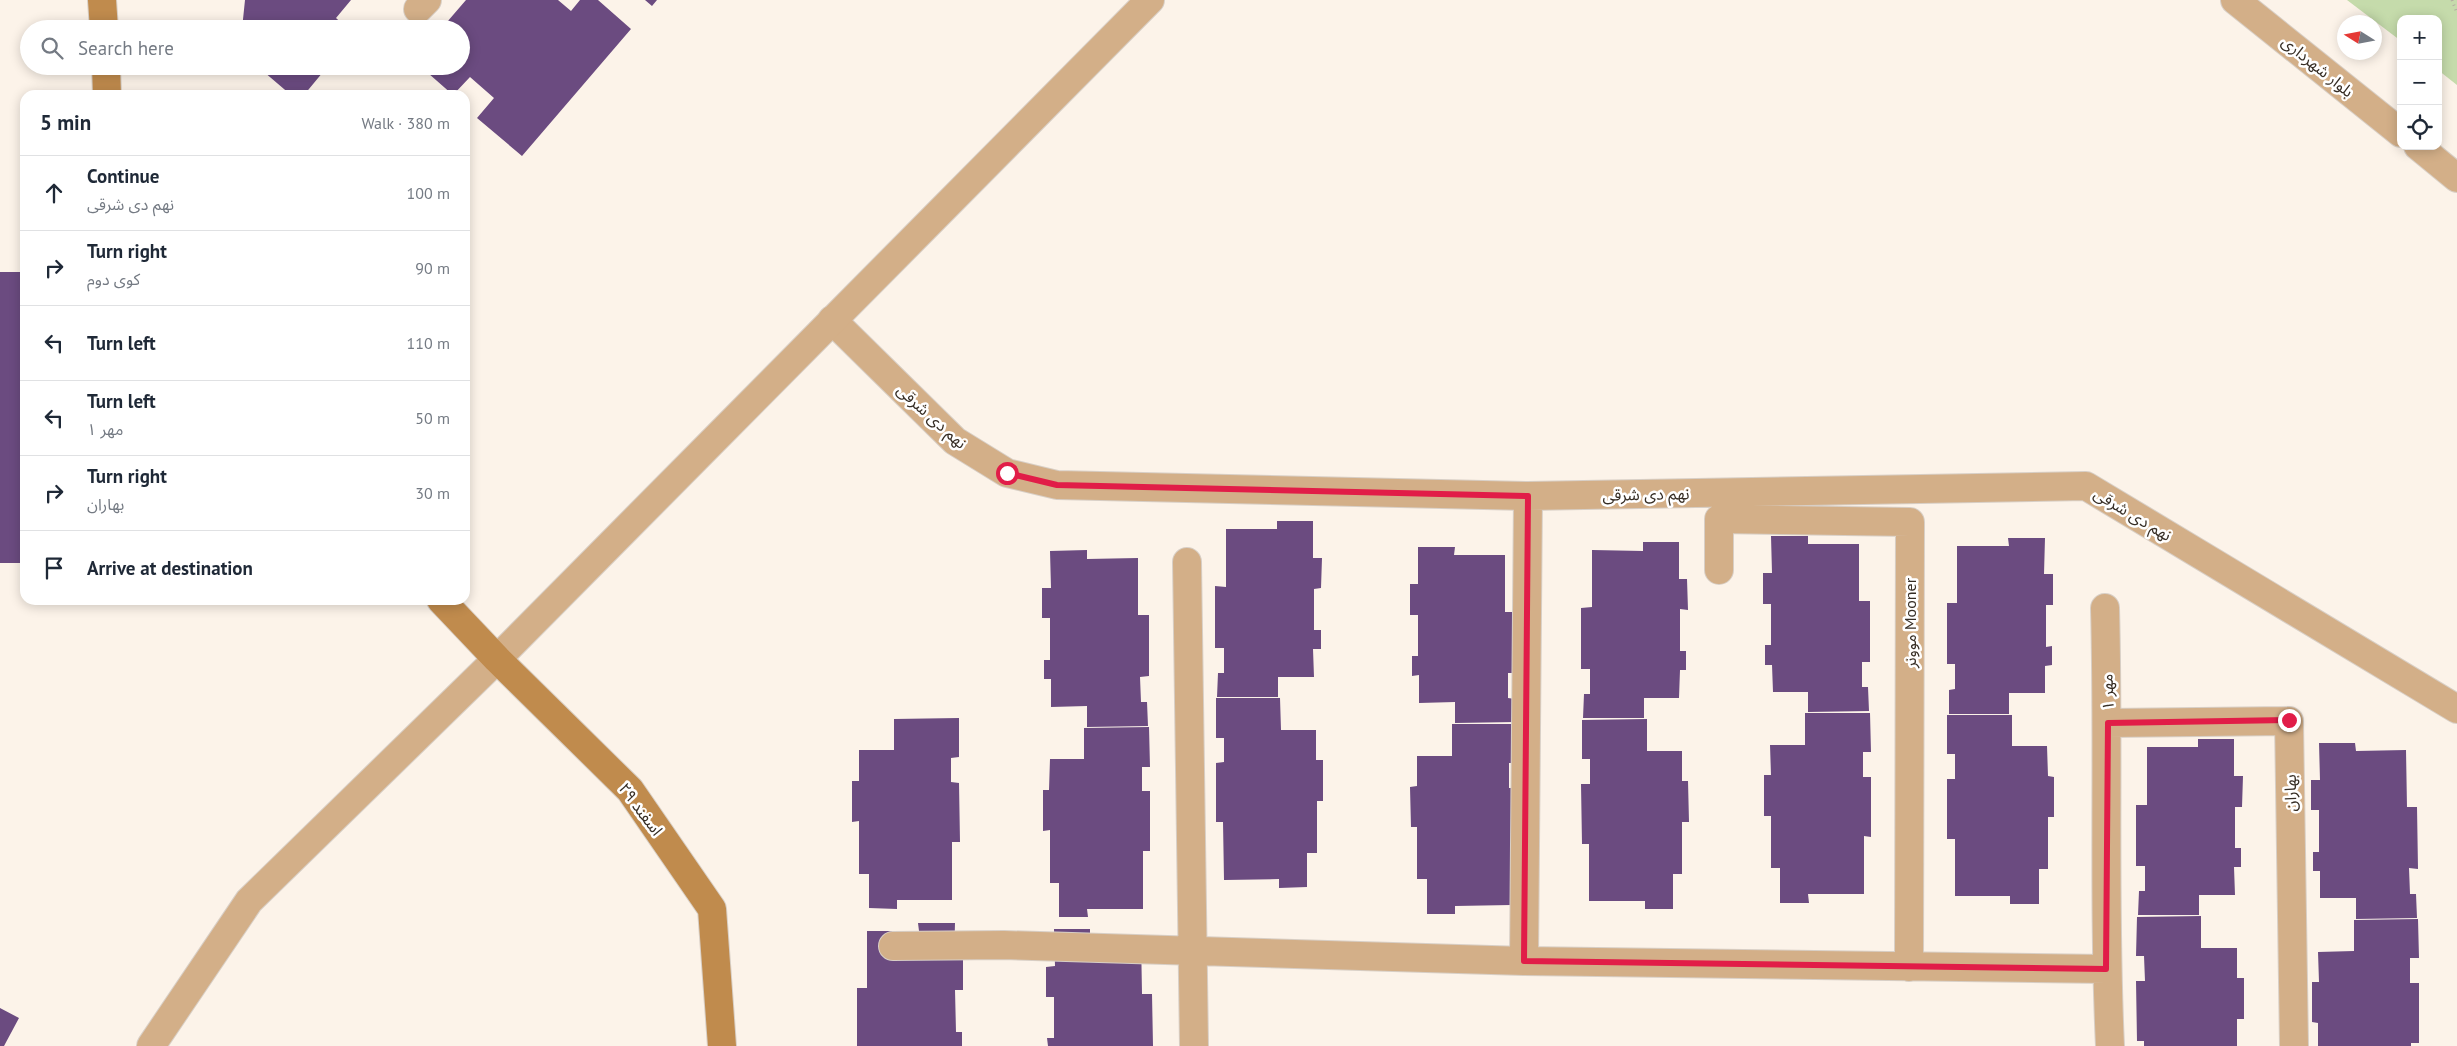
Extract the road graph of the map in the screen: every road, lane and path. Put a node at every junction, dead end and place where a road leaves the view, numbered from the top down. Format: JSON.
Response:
{"nodes":[{"id":1,"x":102,"y":0,"type":"edge"},
{"id":2,"x":1150,"y":0,"type":"edge"},
{"id":3,"x":2235,"y":0,"type":"edge"},
{"id":4,"x":2452,"y":0,"type":"edge"},
{"id":5,"x":2457,"y":13,"type":"edge"},
{"id":6,"x":103,"y":20,"type":"edge"},
{"id":7,"x":107,"y":75,"type":"edge"},
{"id":8,"x":108,"y":90,"type":"edge"},
{"id":9,"x":2397,"y":130,"type":"edge"},
{"id":10,"x":2423,"y":150,"type":"edge"},
{"id":11,"x":2457,"y":178,"type":"edge"},
{"id":12,"x":832,"y":320,"type":"junction"},
{"id":13,"x":1528,"y":496,"type":"junction"},
{"id":14,"x":1188,"y":562,"type":"dead end"},
{"id":15,"x":1719,"y":570,"type":"dead end"},
{"id":16,"x":446,"y":605,"type":"edge"},
{"id":17,"x":2105,"y":608,"type":"dead end"},
{"id":18,"x":497,"y":660,"type":"junction"},
{"id":19,"x":2457,"y":709,"type":"edge"},
{"id":20,"x":2108,"y":723,"type":"junction"},
{"id":21,"x":893,"y":946,"type":"dead end"},
{"id":22,"x":1192,"y":951,"type":"junction"},
{"id":23,"x":1524,"y":961,"type":"junction"},
{"id":24,"x":1909,"y":967,"type":"junction"},
{"id":25,"x":2106,"y":969,"type":"junction"},
{"id":26,"x":151,"y":1046,"type":"edge"},
{"id":27,"x":722,"y":1046,"type":"edge"},
{"id":28,"x":1194,"y":1046,"type":"edge"},
{"id":29,"x":2110,"y":1046,"type":"edge"},
{"id":30,"x":2294,"y":1046,"type":"edge"}],
"edges":[{"from":1,"to":6,"type":"main road"},
{"from":2,"to":12,"type":"street"},
{"from":3,"to":9,"type":"street","name":"بلوار شهرداری"},
{"from":4,"to":5,"type":"path"},
{"from":7,"to":8,"type":"main road"},
{"from":10,"to":11,"type":"street"},
{"from":12,"to":13,"type":"street","name":"نهم دی شرقی"},
{"from":12,"to":18,"type":"street"},
{"from":13,"to":19,"type":"street","name":"نهم دی شرقی"},
{"from":13,"to":23,"type":"street"},
{"from":14,"to":22,"type":"street"},
{"from":15,"to":24,"type":"street","name":"موونر Mooner"},
{"from":16,"to":18,"type":"main road","name":"۲۹ اسفند"},
{"from":17,"to":20,"type":"street","name":"مهر ۱"},
{"from":18,"to":26,"type":"street"},
{"from":18,"to":27,"type":"main road","name":"۲۹ اسفند"},
{"from":20,"to":25,"type":"street","name":"مهر ۱"},
{"from":20,"to":30,"type":"street","name":"بهاران"},
{"from":21,"to":22,"type":"street"},
{"from":22,"to":23,"type":"street"},
{"from":22,"to":28,"type":"street"},
{"from":23,"to":24,"type":"street"},
{"from":24,"to":25,"type":"street"},
{"from":25,"to":29,"type":"street","name":"مهر ۱"}]}
